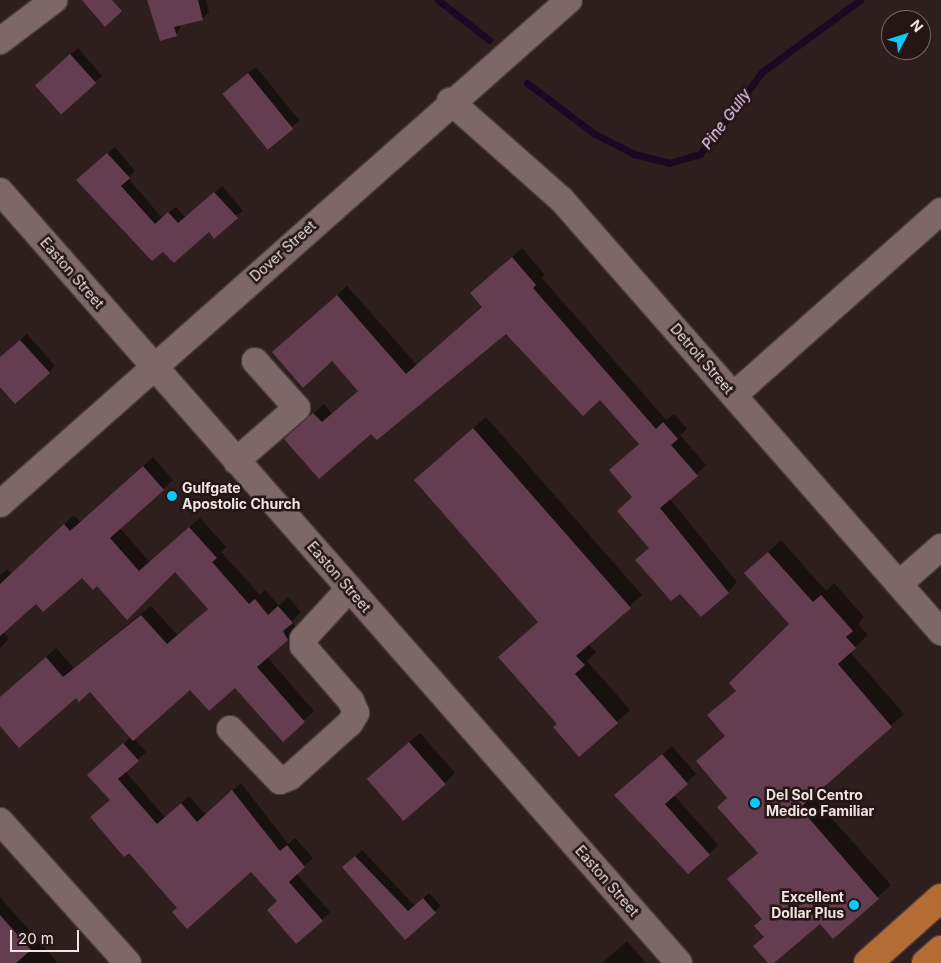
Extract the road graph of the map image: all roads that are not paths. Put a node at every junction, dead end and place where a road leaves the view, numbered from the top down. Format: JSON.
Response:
{"nodes":[{"id":1,"x":54,"y":0,"type":"edge"},
{"id":2,"x":569,"y":0,"type":"edge"},
{"id":3,"x":0,"y":41,"type":"edge"},
{"id":4,"x":450,"y":101,"type":"junction"},
{"id":5,"x":0,"y":191,"type":"edge"},
{"id":6,"x":941,"y":211,"type":"edge"},
{"id":7,"x":255,"y":362,"type":"dead end"},
{"id":8,"x":154,"y":368,"type":"junction"},
{"id":9,"x":734,"y":395,"type":"junction"},
{"id":10,"x":236,"y":461,"type":"junction"},
{"id":11,"x":0,"y":504,"type":"edge"},
{"id":12,"x":941,"y":547,"type":"edge"},
{"id":13,"x":899,"y":584,"type":"junction"},
{"id":14,"x":349,"y":589,"type":"junction"},
{"id":15,"x":941,"y":632,"type":"edge"},
{"id":16,"x":230,"y":729,"type":"dead end"},
{"id":17,"x":0,"y":821,"type":"edge"},
{"id":18,"x":941,"y":898,"type":"edge"},
{"id":19,"x":941,"y":950,"type":"edge"},
{"id":20,"x":128,"y":963,"type":"edge"},
{"id":21,"x":679,"y":963,"type":"edge"},
{"id":22,"x":868,"y":963,"type":"edge"},
{"id":23,"x":926,"y":963,"type":"edge"}],
"edges":[{"from":1,"to":3,"type":"street"},
{"from":2,"to":4,"type":"street","name":"Dover Street"},
{"from":4,"to":8,"type":"street","name":"Dover Street"},
{"from":4,"to":9,"type":"street","name":"Detroit Street"},
{"from":5,"to":8,"type":"street","name":"Easton Street"},
{"from":6,"to":9,"type":"street"},
{"from":7,"to":10,"type":"street"},
{"from":8,"to":10,"type":"street","name":"Easton Street"},
{"from":8,"to":11,"type":"street","name":"Dover Street"},
{"from":9,"to":13,"type":"street","name":"Detroit Street"},
{"from":10,"to":14,"type":"street","name":"Easton Street"},
{"from":12,"to":13,"type":"street"},
{"from":13,"to":15,"type":"street","name":"Detroit Street"},
{"from":14,"to":16,"type":"street"},
{"from":14,"to":21,"type":"street","name":"Easton Street"},
{"from":17,"to":20,"type":"street"},
{"from":18,"to":22,"type":"main road"},
{"from":19,"to":23,"type":"main road"}]}
